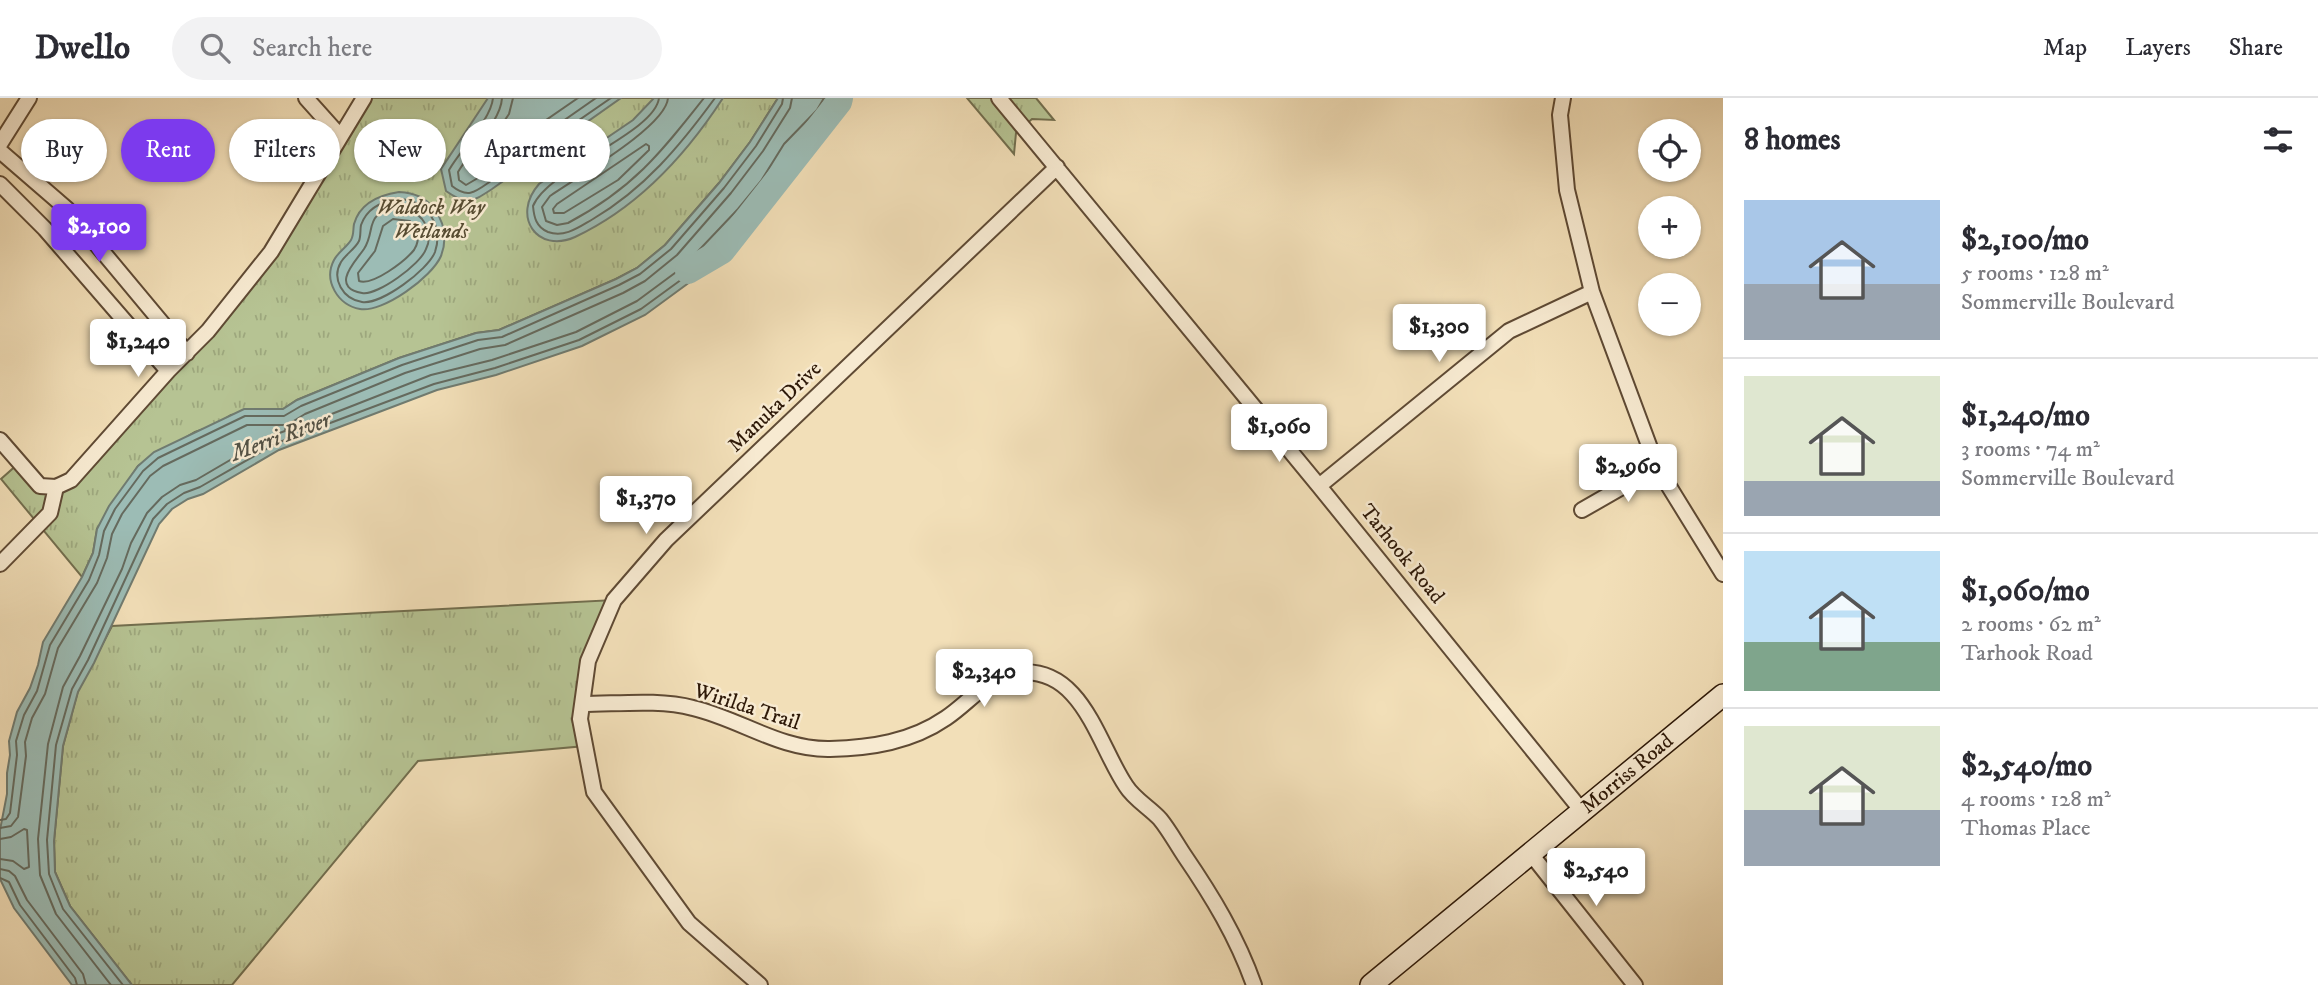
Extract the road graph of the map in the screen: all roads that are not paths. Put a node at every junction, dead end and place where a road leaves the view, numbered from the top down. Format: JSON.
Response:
{"nodes":[{"id":1,"x":29,"y":98,"type":"edge"},
{"id":2,"x":306,"y":98,"type":"edge"},
{"id":3,"x":364,"y":98,"type":"edge"},
{"id":4,"x":999,"y":98,"type":"edge"},
{"id":5,"x":1563,"y":98,"type":"edge"},
{"id":6,"x":325,"y":119,"type":"edge"},
{"id":7,"x":340,"y":136,"type":"edge"},
{"id":8,"x":0,"y":144,"type":"edge"},
{"id":9,"x":0,"y":150,"type":"edge"},
{"id":10,"x":1057,"y":167,"type":"junction"},
{"id":11,"x":313,"y":182,"type":"edge"},
{"id":12,"x":0,"y":184,"type":"edge"},
{"id":13,"x":1592,"y":292,"type":"junction"},
{"id":14,"x":187,"y":353,"type":"junction"},
{"id":15,"x":168,"y":371,"type":"junction"},
{"id":16,"x":0,"y":440,"type":"edge"},
{"id":17,"x":1657,"y":467,"type":"junction"},
{"id":18,"x":1320,"y":486,"type":"junction"},
{"id":19,"x":56,"y":487,"type":"junction"},
{"id":20,"x":1582,"y":510,"type":"dead end"},
{"id":21,"x":0,"y":564,"type":"edge"},
{"id":22,"x":1723,"y":574,"type":"edge"},
{"id":23,"x":1723,"y":695,"type":"edge"},
{"id":24,"x":582,"y":704,"type":"junction"},
{"id":25,"x":1582,"y":811,"type":"junction"},
{"id":26,"x":1531,"y":854,"type":"junction"},
{"id":27,"x":760,"y":985,"type":"edge"},
{"id":28,"x":1254,"y":985,"type":"edge"},
{"id":29,"x":1371,"y":985,"type":"edge"},
{"id":30,"x":1634,"y":985,"type":"edge"}],
"edges":[{"from":1,"to":8,"type":"street"},
{"from":2,"to":6,"type":"street"},
{"from":3,"to":7,"type":"street"},
{"from":4,"to":10,"type":"street","name":"Tarhook Road"},
{"from":5,"to":13,"type":"street"},
{"from":9,"to":14,"type":"street"},
{"from":10,"to":18,"type":"street","name":"Tarhook Road"},
{"from":10,"to":24,"type":"street","name":"Manuka Drive"},
{"from":11,"to":14,"type":"street"},
{"from":12,"to":15,"type":"street"},
{"from":13,"to":17,"type":"street"},
{"from":13,"to":18,"type":"street"},
{"from":14,"to":15,"type":"street"},
{"from":15,"to":19,"type":"street"},
{"from":16,"to":19,"type":"street"},
{"from":17,"to":20,"type":"street"},
{"from":17,"to":22,"type":"street"},
{"from":18,"to":25,"type":"street","name":"Tarhook Road"},
{"from":19,"to":21,"type":"street"},
{"from":23,"to":25,"type":"street","name":"Morriss Road"},
{"from":24,"to":27,"type":"street","name":"Manuka Drive"},
{"from":24,"to":28,"type":"street","name":"Wirilda Trail"},
{"from":25,"to":26,"type":"street","name":"Morriss Road"},
{"from":26,"to":29,"type":"street","name":"Morriss Road"},
{"from":26,"to":30,"type":"street"}]}
